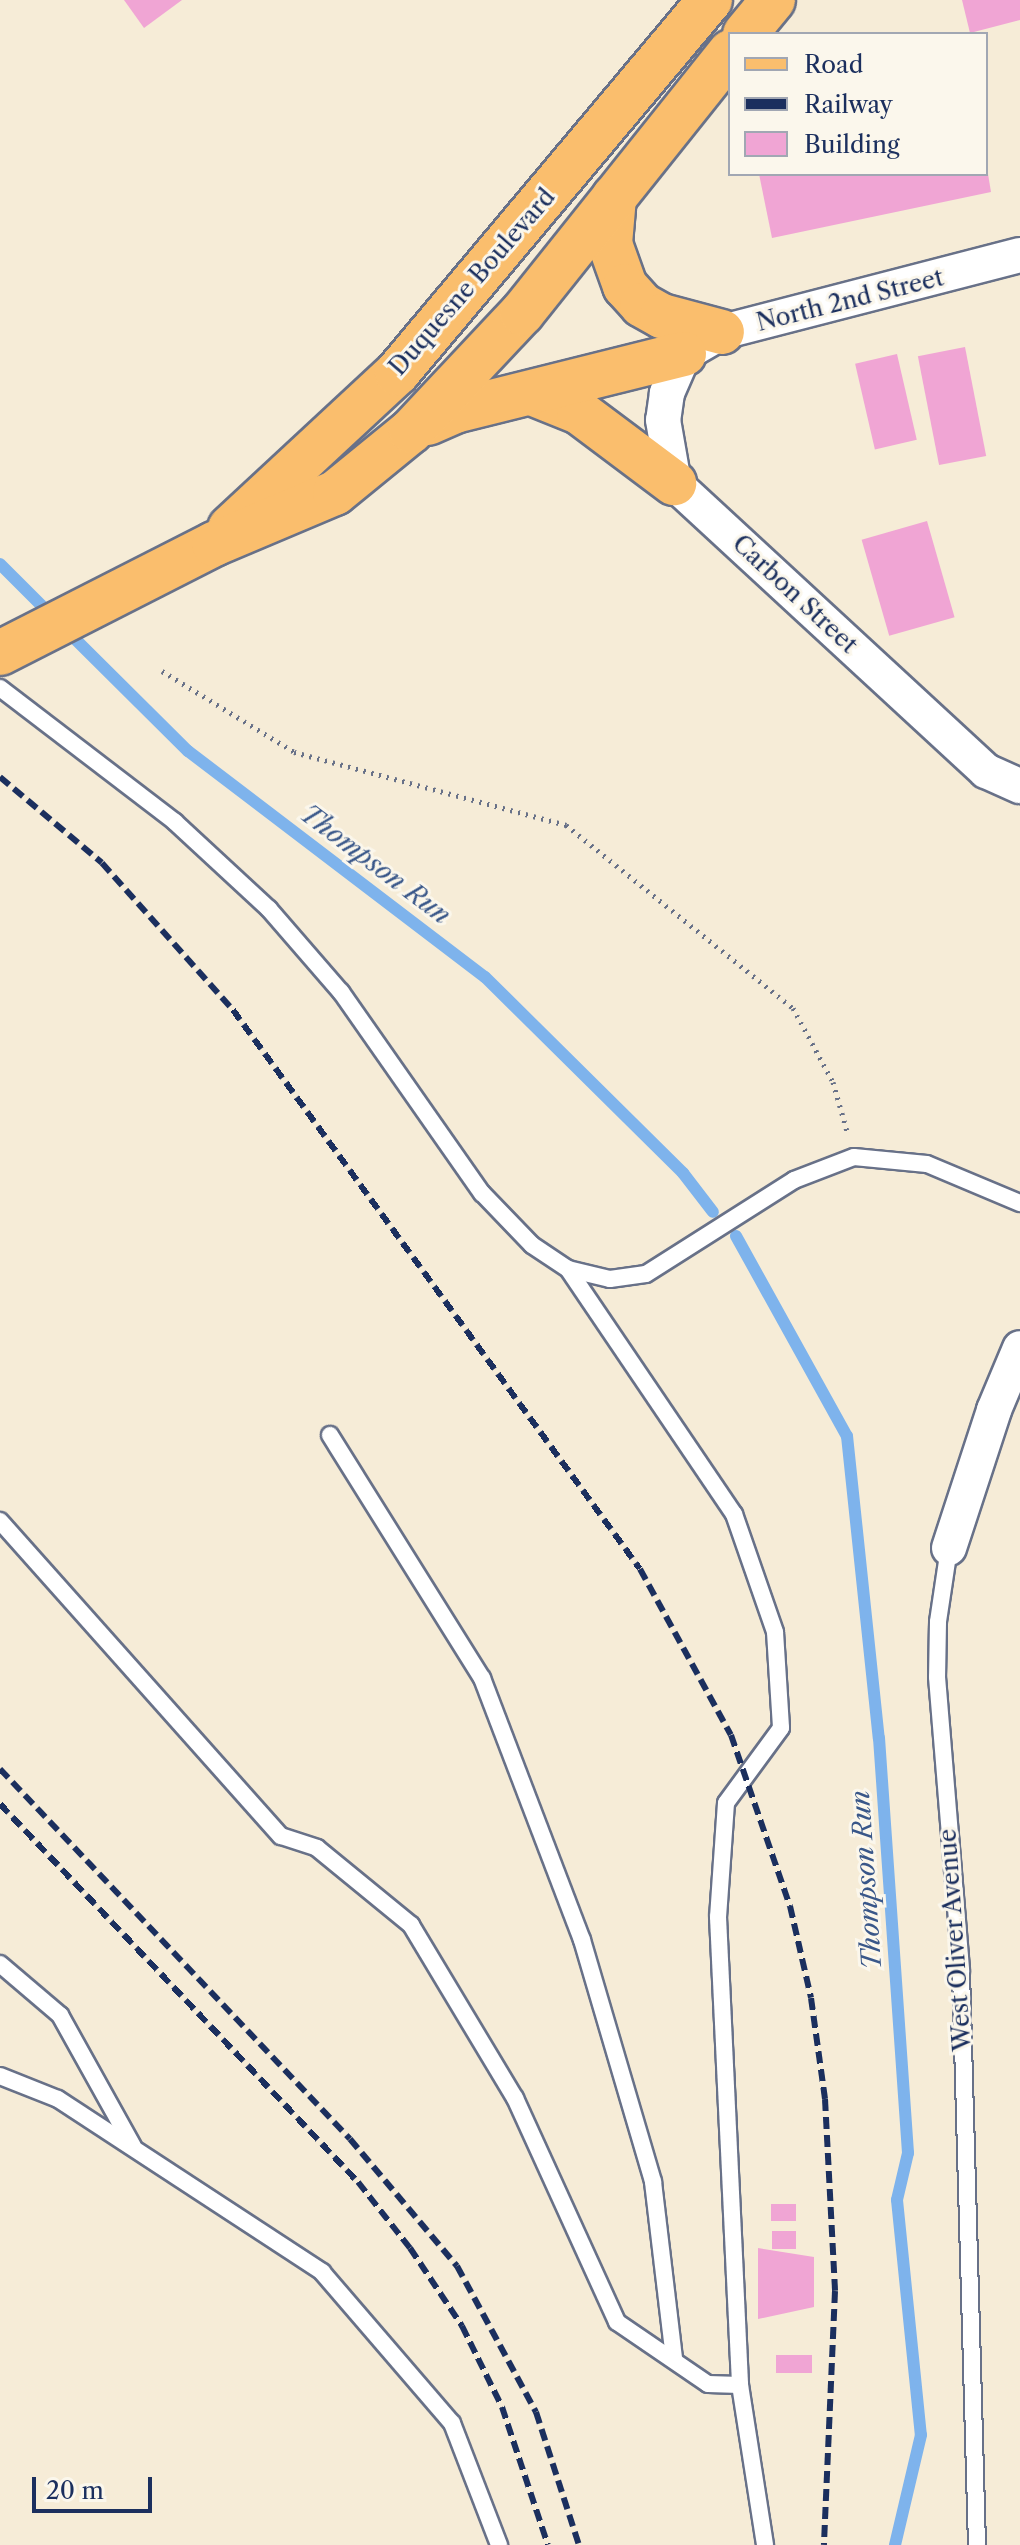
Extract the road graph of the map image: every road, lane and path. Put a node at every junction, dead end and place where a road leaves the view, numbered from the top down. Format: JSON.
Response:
{"nodes":[{"id":1,"x":710,"y":0,"type":"edge"},
{"id":2,"x":773,"y":0,"type":"edge"},
{"id":3,"x":747,"y":32,"type":"edge"},
{"id":4,"x":728,"y":54,"type":"edge"},
{"id":5,"x":614,"y":197,"type":"junction"},
{"id":6,"x":1020,"y":255,"type":"edge"},
{"id":7,"x":722,"y":332,"type":"junction"},
{"id":8,"x":684,"y":354,"type":"junction"},
{"id":9,"x":532,"y":393,"type":"junction"},
{"id":10,"x":411,"y":431,"type":"junction"},
{"id":11,"x":674,"y":483,"type":"junction"},
{"id":12,"x":214,"y":544,"type":"junction"},
{"id":13,"x":0,"y":653,"type":"edge"},
{"id":14,"x":162,"y":671,"type":"dead end"},
{"id":15,"x":0,"y":688,"type":"edge"},
{"id":16,"x":1020,"y":786,"type":"edge"},
{"id":17,"x":854,"y":1157,"type":"junction"},
{"id":18,"x":1020,"y":1203,"type":"edge"},
{"id":19,"x":568,"y":1269,"type":"junction"},
{"id":20,"x":1020,"y":1348,"type":"edge"},
{"id":21,"x":330,"y":1435,"type":"dead end"},
{"id":22,"x":0,"y":1521,"type":"edge"},
{"id":23,"x":949,"y":1548,"type":"joint"},
{"id":24,"x":0,"y":1964,"type":"edge"},
{"id":25,"x":0,"y":2076,"type":"edge"},
{"id":26,"x":136,"y":2150,"type":"junction"},
{"id":27,"x":674,"y":2358,"type":"junction"},
{"id":28,"x":740,"y":2385,"type":"junction"},
{"id":29,"x":499,"y":2545,"type":"edge"},
{"id":30,"x":765,"y":2545,"type":"edge"},
{"id":31,"x":977,"y":2545,"type":"edge"}],
"edges":[{"from":1,"to":12,"type":"main road","name":"Duquesne Boulevard"},
{"from":2,"to":3,"type":"main road"},
{"from":4,"to":5,"type":"main road","name":"Duquesne Boulevard"},
{"from":5,"to":7,"type":"main road"},
{"from":5,"to":10,"type":"main road","name":"Duquesne Boulevard"},
{"from":6,"to":7,"type":"street","name":"North 2nd Street"},
{"from":7,"to":8,"type":"street","name":"North 2nd Street"},
{"from":8,"to":9,"type":"main road"},
{"from":8,"to":11,"type":"street"},
{"from":9,"to":10,"type":"main road"},
{"from":9,"to":11,"type":"main road"},
{"from":10,"to":12,"type":"main road","name":"Duquesne Boulevard"},
{"from":11,"to":16,"type":"street","name":"Carbon Street"},
{"from":12,"to":13,"type":"main road","name":"Duquesne Boulevard"},
{"from":14,"to":17,"type":"path"},
{"from":15,"to":19,"type":"lane"},
{"from":17,"to":18,"type":"lane"},
{"from":17,"to":19,"type":"lane"},
{"from":19,"to":28,"type":"lane"},
{"from":20,"to":23,"type":"street","name":"West Oliver Avenue"},
{"from":21,"to":27,"type":"lane"},
{"from":22,"to":27,"type":"lane"},
{"from":23,"to":31,"type":"lane","name":"West Oliver Avenue"},
{"from":24,"to":26,"type":"lane"},
{"from":25,"to":26,"type":"lane"},
{"from":26,"to":29,"type":"lane"},
{"from":27,"to":28,"type":"lane"},
{"from":28,"to":30,"type":"lane"}]}
